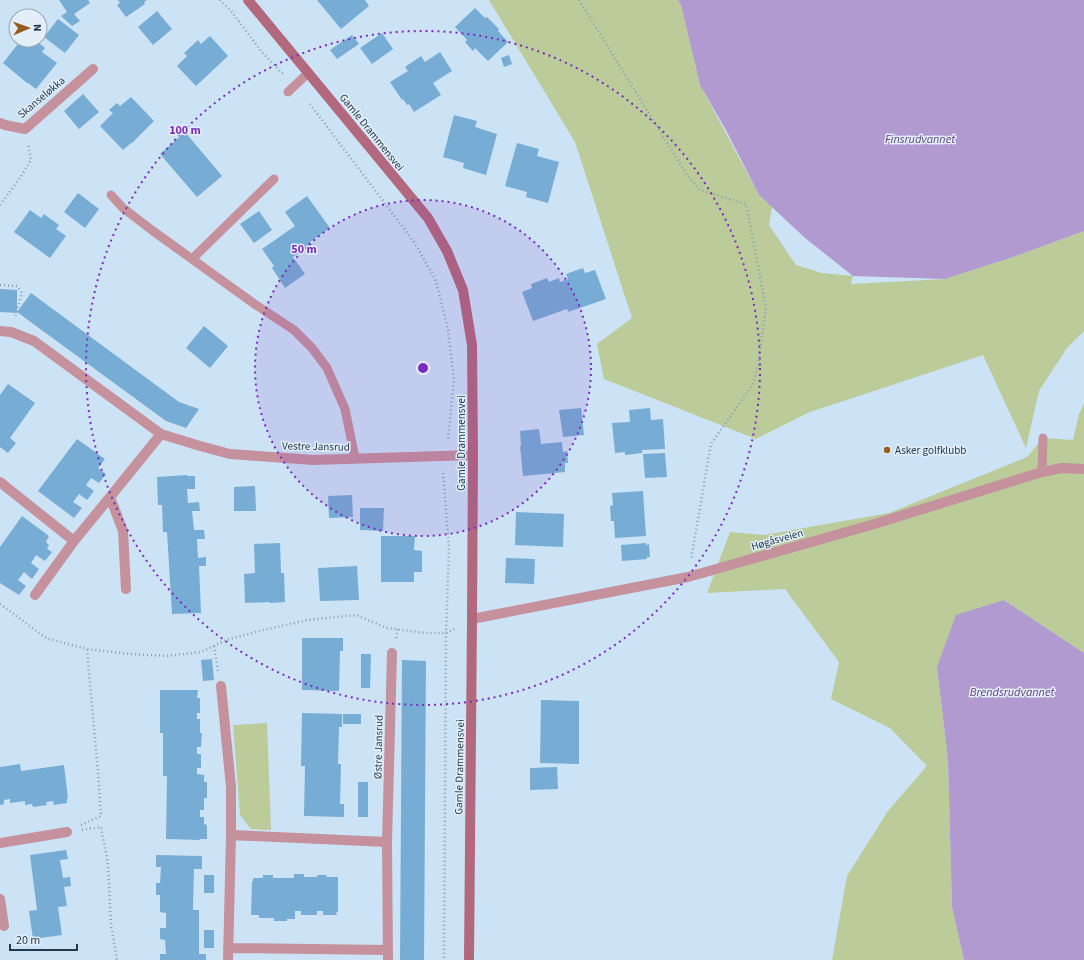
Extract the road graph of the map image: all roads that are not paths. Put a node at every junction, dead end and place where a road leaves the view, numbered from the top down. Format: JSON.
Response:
{"nodes":[{"id":1,"x":248,"y":0,"type":"edge"},
{"id":2,"x":93,"y":69,"type":"dead end"},
{"id":3,"x":308,"y":73,"type":"junction"},
{"id":4,"x":291,"y":89,"type":"road end"},
{"id":5,"x":0,"y":122,"type":"edge"},
{"id":6,"x":274,"y":179,"type":"dead end"},
{"id":7,"x":111,"y":195,"type":"dead end"},
{"id":8,"x":192,"y":259,"type":"junction"},
{"id":9,"x":0,"y":331,"type":"edge"},
{"id":10,"x":161,"y":434,"type":"junction"},
{"id":11,"x":1043,"y":438,"type":"dead end"},
{"id":12,"x":473,"y":455,"type":"junction"},
{"id":13,"x":355,"y":458,"type":"junction"},
{"id":14,"x":1084,"y":469,"type":"edge"},
{"id":15,"x":1042,"y":472,"type":"junction"},
{"id":16,"x":0,"y":482,"type":"edge"},
{"id":17,"x":110,"y":497,"type":"junction"},
{"id":18,"x":74,"y":541,"type":"junction"},
{"id":19,"x":126,"y":589,"type":"dead end"},
{"id":20,"x":35,"y":595,"type":"dead end"},
{"id":21,"x":472,"y":619,"type":"junction"},
{"id":22,"x":392,"y":653,"type":"dead end"},
{"id":23,"x":221,"y":686,"type":"road end"},
{"id":24,"x":67,"y":832,"type":"road end"},
{"id":25,"x":231,"y":835,"type":"junction"},
{"id":26,"x":387,"y":842,"type":"junction"},
{"id":27,"x":0,"y":843,"type":"edge"},
{"id":28,"x":0,"y":900,"type":"edge"},
{"id":29,"x":4,"y":926,"type":"dead end"},
{"id":30,"x":228,"y":948,"type":"junction"},
{"id":31,"x":387,"y":955,"type":"edge"},
{"id":32,"x":228,"y":960,"type":"edge"},
{"id":33,"x":469,"y":960,"type":"edge"}],
"edges":[{"from":1,"to":3,"type":"main road","name":"Gamle Drammensvei"},
{"from":2,"to":5,"type":"street","name":"Skanseløkka"},
{"from":3,"to":4,"type":"lane"},
{"from":3,"to":12,"type":"main road","name":"Gamle Drammensvei"},
{"from":6,"to":8,"type":"lane"},
{"from":7,"to":8,"type":"lane"},
{"from":8,"to":13,"type":"lane"},
{"from":9,"to":10,"type":"street","name":"Vestre Jansrud"},
{"from":10,"to":13,"type":"street","name":"Vestre Jansrud"},
{"from":10,"to":17,"type":"street"},
{"from":11,"to":15,"type":"lane"},
{"from":12,"to":13,"type":"street","name":"Vestre Jansrud"},
{"from":12,"to":21,"type":"main road","name":"Gamle Drammensvei"},
{"from":14,"to":15,"type":"street","name":"Høgåsveien"},
{"from":15,"to":21,"type":"street","name":"Høgåsveien"},
{"from":16,"to":18,"type":"street"},
{"from":17,"to":18,"type":"street"},
{"from":17,"to":19,"type":"street"},
{"from":18,"to":20,"type":"street"},
{"from":21,"to":33,"type":"main road","name":"Gamle Drammensvei"},
{"from":22,"to":26,"type":"street","name":"Østre Jansrud"},
{"from":23,"to":25,"type":"street"},
{"from":24,"to":27,"type":"street"},
{"from":25,"to":26,"type":"street"},
{"from":25,"to":30,"type":"street"},
{"from":26,"to":31,"type":"street","name":"Østre Jansrud"},
{"from":28,"to":29,"type":"street"},
{"from":30,"to":31,"type":"street","name":"Østre Jansrud"},
{"from":30,"to":32,"type":"street"}]}
